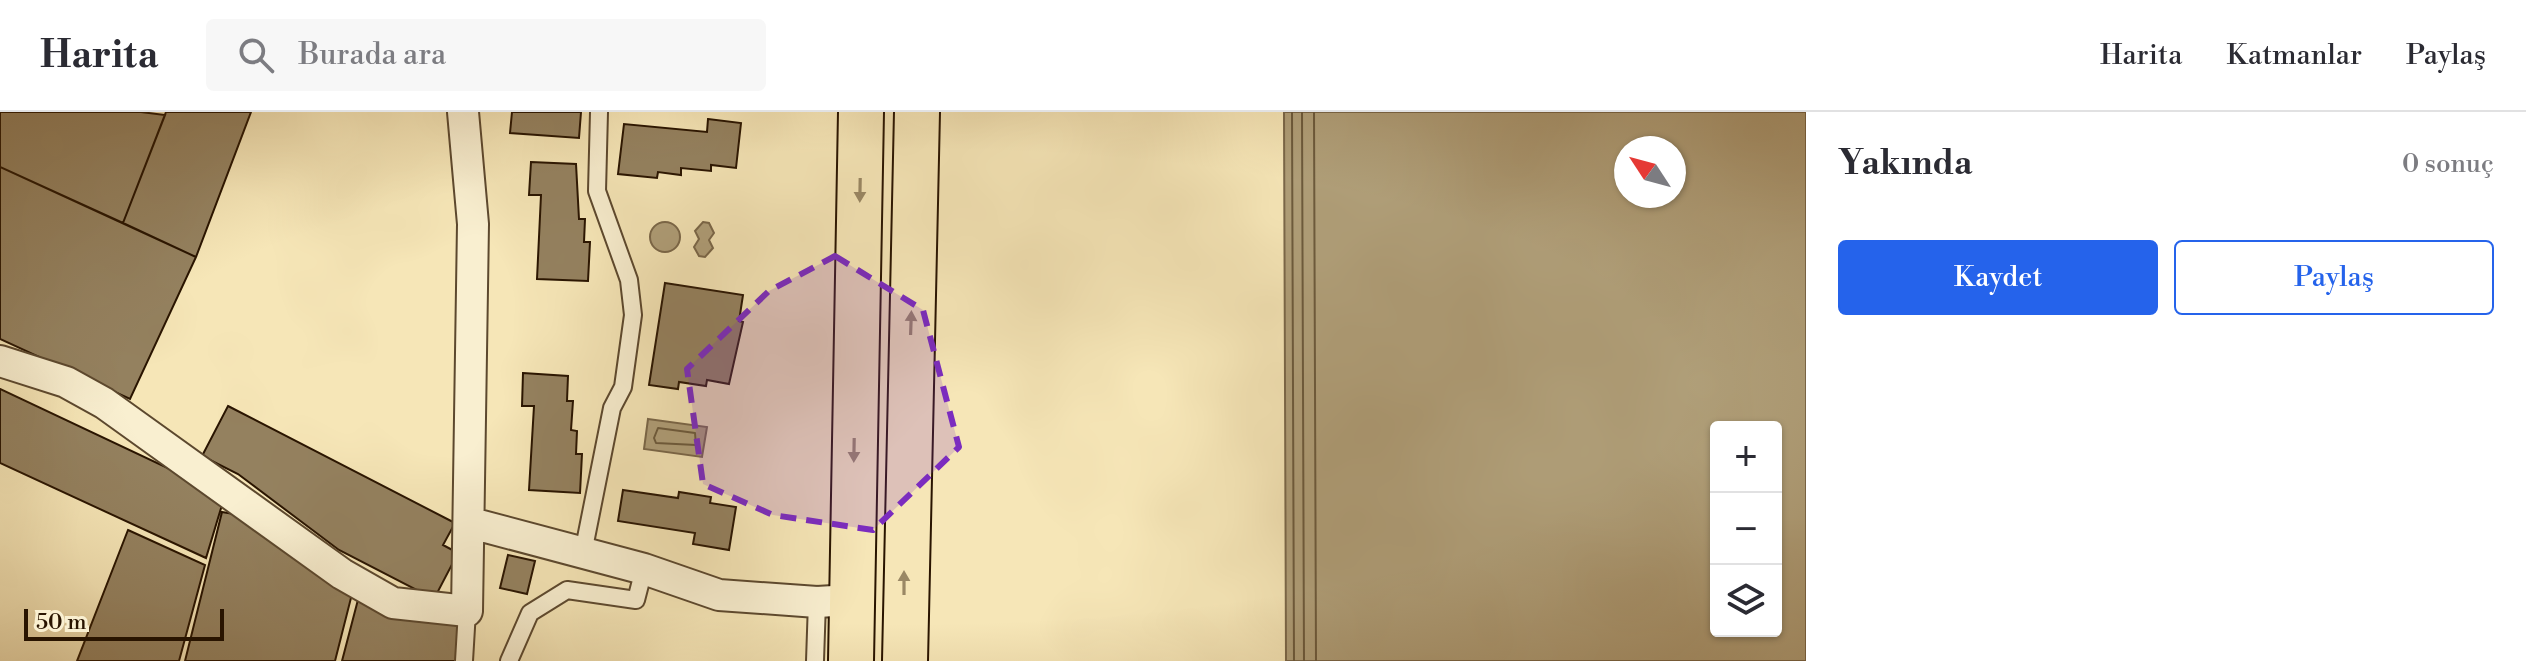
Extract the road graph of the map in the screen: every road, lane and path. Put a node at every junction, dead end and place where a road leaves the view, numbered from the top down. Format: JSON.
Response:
{"nodes":[{"id":1,"x":463,"y":112,"type":"edge"},
{"id":2,"x":599,"y":112,"type":"edge"},
{"id":3,"x":861,"y":112,"type":"edge"},
{"id":4,"x":917,"y":112,"type":"edge"},
{"id":5,"x":0,"y":361,"type":"edge"},
{"id":6,"x":471,"y":523,"type":"junction"},
{"id":7,"x":583,"y":553,"type":"junction"},
{"id":8,"x":644,"y":569,"type":"junction"},
{"id":9,"x":834,"y":601,"type":"junction"},
{"id":10,"x":467,"y":611,"type":"junction"},
{"id":11,"x":464,"y":661,"type":"edge"},
{"id":12,"x":509,"y":661,"type":"edge"},
{"id":13,"x":815,"y":661,"type":"edge"},
{"id":14,"x":851,"y":661,"type":"edge"},
{"id":15,"x":905,"y":661,"type":"edge"}],
"edges":[{"from":1,"to":6,"type":"street"},
{"from":2,"to":7,"type":"lane"},
{"from":3,"to":9,"type":"highway","one_way":true},
{"from":15,"to":4,"type":"highway","one_way":true},
{"from":5,"to":10,"type":"street"},
{"from":6,"to":7,"type":"street"},
{"from":6,"to":10,"type":"street"},
{"from":7,"to":8,"type":"street"},
{"from":8,"to":9,"type":"street"},
{"from":8,"to":12,"type":"lane"},
{"from":9,"to":13,"type":"lane"},
{"from":9,"to":14,"type":"highway"},
{"from":10,"to":11,"type":"lane"}]}
